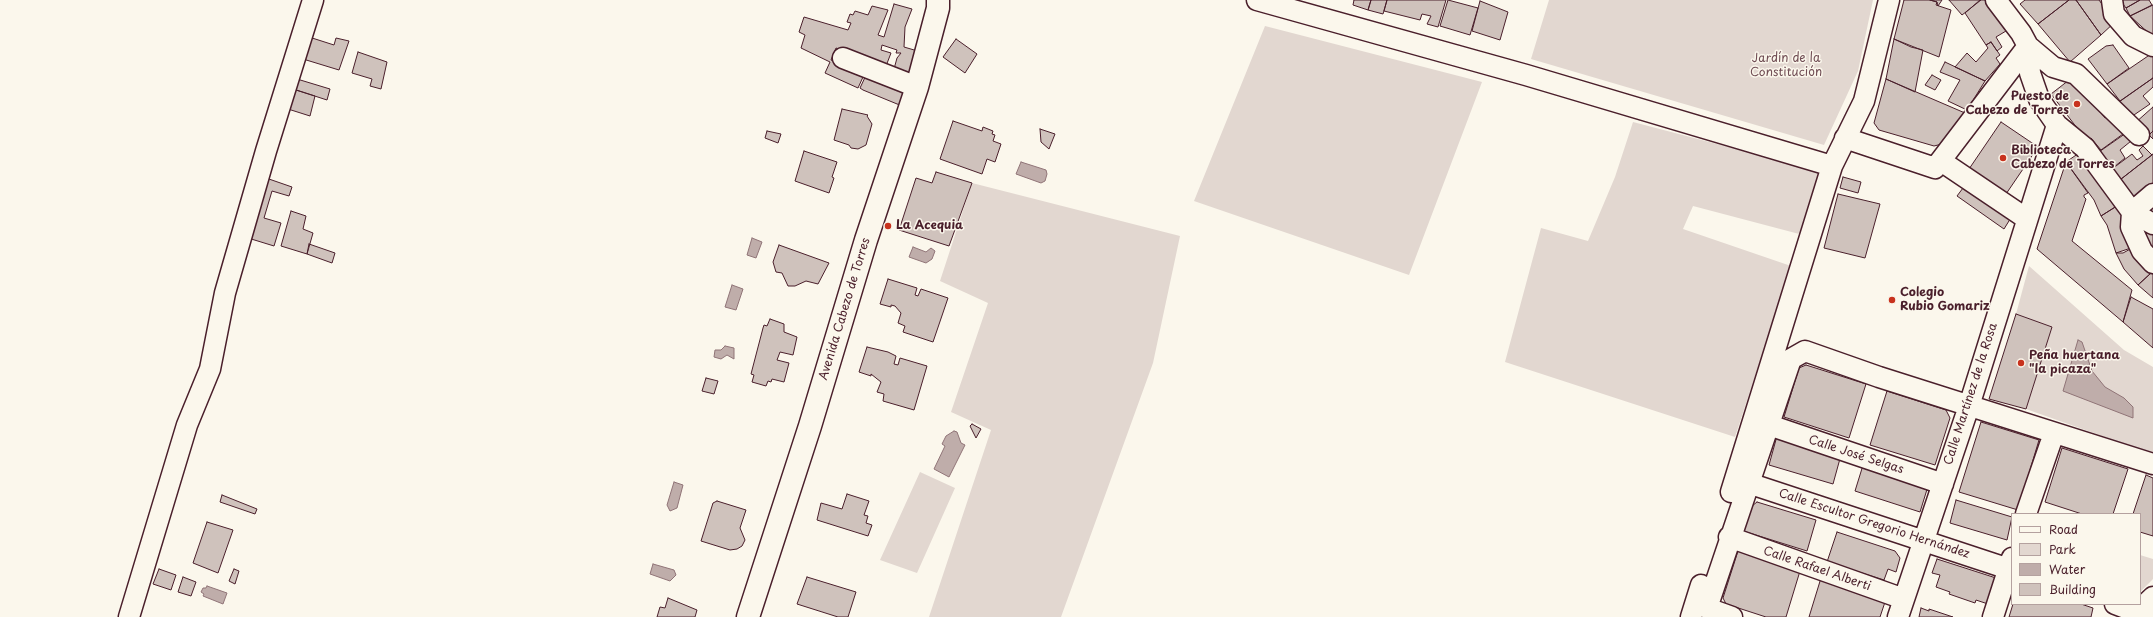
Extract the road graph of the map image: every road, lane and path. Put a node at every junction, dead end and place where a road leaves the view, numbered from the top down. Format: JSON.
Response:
{"nodes":[{"id":1,"x":313,"y":0,"type":"edge"},
{"id":2,"x":938,"y":0,"type":"edge"},
{"id":3,"x":1257,"y":0,"type":"edge"},
{"id":4,"x":1306,"y":0,"type":"edge"},
{"id":5,"x":1889,"y":0,"type":"edge"},
{"id":6,"x":1996,"y":0,"type":"edge"},
{"id":7,"x":2110,"y":5,"type":"edge"},
{"id":8,"x":2028,"y":46,"type":"junction"},
{"id":9,"x":2153,"y":46,"type":"edge"},
{"id":10,"x":1487,"y":52,"type":"dead end"},
{"id":11,"x":843,"y":58,"type":"dead end"},
{"id":12,"x":917,"y":87,"type":"junction"},
{"id":13,"x":2057,"y":125,"type":"junction"},
{"id":14,"x":2139,"y":135,"type":"dead end"},
{"id":15,"x":1845,"y":138,"type":"junction"},
{"id":16,"x":1941,"y":161,"type":"junction"},
{"id":17,"x":1832,"y":166,"type":"junction"},
{"id":18,"x":2153,"y":194,"type":"edge"},
{"id":19,"x":2132,"y":212,"type":"junction"},
{"id":20,"x":2027,"y":219,"type":"junction"},
{"id":21,"x":2153,"y":224,"type":"edge"},
{"id":22,"x":2153,"y":263,"type":"edge"},
{"id":23,"x":1969,"y":406,"type":"junction"},
{"id":24,"x":1769,"y":425,"type":"junction"},
{"id":25,"x":2054,"y":433,"type":"junction"},
{"id":26,"x":2153,"y":464,"type":"edge"},
{"id":27,"x":1742,"y":481,"type":"junction"},
{"id":28,"x":1943,"y":484,"type":"junction"},
{"id":29,"x":2026,"y":513,"type":"edge"},
{"id":30,"x":1729,"y":538,"type":"junction"},
{"id":31,"x":1925,"y":541,"type":"junction"},
{"id":32,"x":2011,"y":566,"type":"edge"},
{"id":33,"x":2153,"y":597,"type":"edge"},
{"id":34,"x":2117,"y":605,"type":"edge"},
{"id":35,"x":1901,"y":608,"type":"edge"},
{"id":36,"x":2140,"y":615,"type":"edge"},
{"id":37,"x":129,"y":617,"type":"edge"},
{"id":38,"x":748,"y":617,"type":"edge"},
{"id":39,"x":1691,"y":617,"type":"edge"},
{"id":40,"x":1732,"y":617,"type":"edge"},
{"id":41,"x":1993,"y":617,"type":"edge"}],
"edges":[{"from":1,"to":37,"type":"street"},
{"from":2,"to":12,"type":"street","name":"Avenida Cabezo de Torres"},
{"from":3,"to":17,"type":"street"},
{"from":4,"to":10,"type":"street"},
{"from":5,"to":15,"type":"street"},
{"from":6,"to":8,"type":"street"},
{"from":7,"to":9,"type":"street"},
{"from":8,"to":13,"type":"street"},
{"from":8,"to":14,"type":"street"},
{"from":8,"to":16,"type":"street"},
{"from":11,"to":12,"type":"street"},
{"from":12,"to":38,"type":"street","name":"Avenida Cabezo de Torres"},
{"from":13,"to":19,"type":"street"},
{"from":13,"to":20,"type":"street","name":"Calle Martínez de la Rosa"},
{"from":15,"to":16,"type":"street"},
{"from":15,"to":17,"type":"street"},
{"from":16,"to":20,"type":"street"},
{"from":17,"to":27,"type":"street"},
{"from":18,"to":19,"type":"street"},
{"from":19,"to":21,"type":"street"},
{"from":19,"to":22,"type":"street"},
{"from":20,"to":23,"type":"street","name":"Calle Martínez de la Rosa"},
{"from":23,"to":24,"type":"street"},
{"from":23,"to":25,"type":"street"},
{"from":23,"to":28,"type":"street","name":"Calle Martínez de la Rosa"},
{"from":24,"to":27,"type":"street"},
{"from":24,"to":28,"type":"street","name":"Calle José Selgas"},
{"from":25,"to":26,"type":"street"},
{"from":25,"to":29,"type":"street"},
{"from":27,"to":30,"type":"street"},
{"from":27,"to":31,"type":"street","name":"Calle Escultor Gregorio Hernández"},
{"from":27,"to":39,"type":"street"},
{"from":28,"to":31,"type":"street","name":"Calle Martínez de la Rosa"},
{"from":30,"to":35,"type":"street","name":"Calle Rafael Alberti"},
{"from":30,"to":40,"type":"street"},
{"from":31,"to":32,"type":"street","name":"Calle Escultor Gregorio Hernández"},
{"from":31,"to":35,"type":"street","name":"Calle Martínez de la Rosa"},
{"from":32,"to":41,"type":"street"},
{"from":33,"to":36,"type":"street"},
{"from":34,"to":36,"type":"street"}]}
